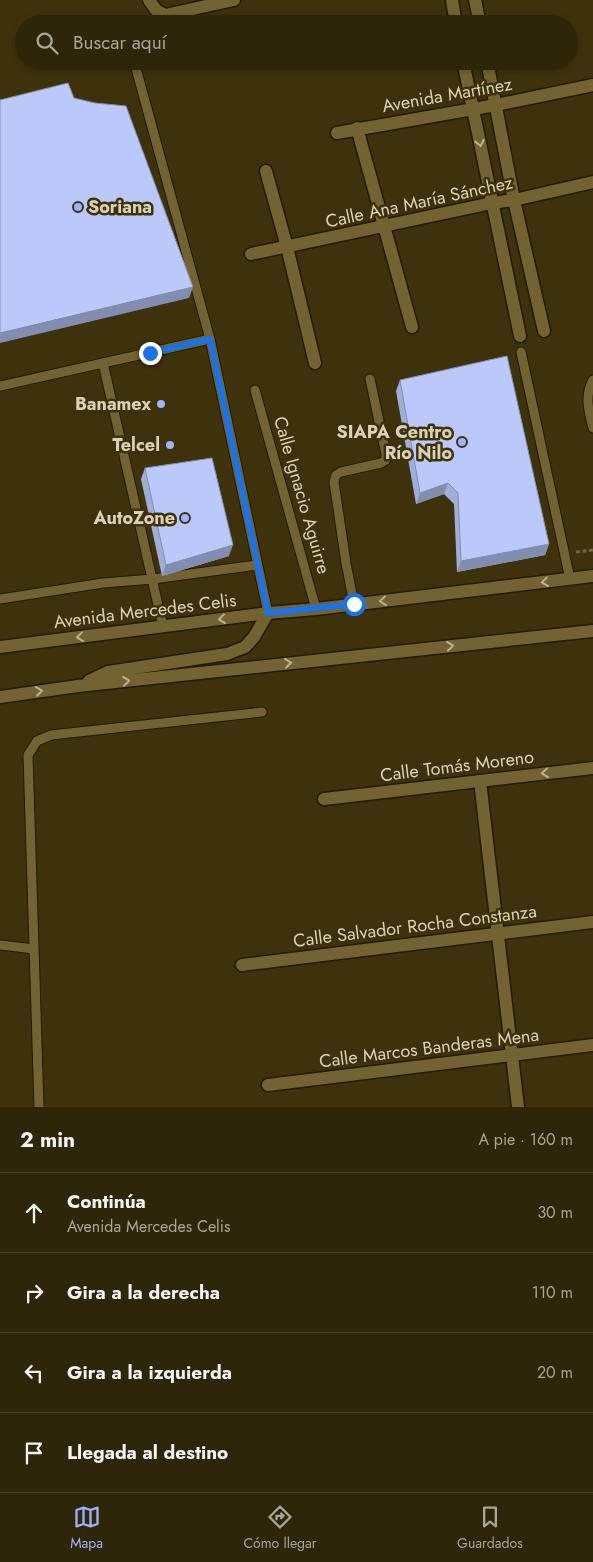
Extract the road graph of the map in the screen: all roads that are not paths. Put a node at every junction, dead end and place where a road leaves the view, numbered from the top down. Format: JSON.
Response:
{"nodes":[{"id":1,"x":149,"y":0,"type":"edge"},
{"id":2,"x":234,"y":0,"type":"edge"},
{"id":3,"x":452,"y":0,"type":"edge"},
{"id":4,"x":475,"y":0,"type":"edge"},
{"id":5,"x":164,"y":15,"type":"edge"},
{"id":6,"x":169,"y":15,"type":"edge"},
{"id":7,"x":454,"y":15,"type":"edge"},
{"id":8,"x":478,"y":15,"type":"edge"},
{"id":9,"x":136,"y":70,"type":"edge"},
{"id":10,"x":465,"y":70,"type":"edge"},
{"id":11,"x":489,"y":70,"type":"edge"},
{"id":12,"x":593,"y":84,"type":"edge"},
{"id":13,"x":496,"y":105,"type":"junction"},
{"id":14,"x":472,"y":108,"type":"junction"},
{"id":15,"x":357,"y":128,"type":"junction"},
{"id":16,"x":337,"y":132,"type":"dead end"},
{"id":17,"x":266,"y":171,"type":"dead end"},
{"id":18,"x":593,"y":182,"type":"edge"},
{"id":19,"x":514,"y":200,"type":"junction"},
{"id":20,"x":492,"y":203,"type":"junction"},
{"id":21,"x":384,"y":227,"type":"junction"},
{"id":22,"x":287,"y":247,"type":"junction"},
{"id":23,"x":251,"y":254,"type":"dead end"},
{"id":24,"x":412,"y":327,"type":"dead end"},
{"id":25,"x":544,"y":331,"type":"dead end"},
{"id":26,"x":520,"y":336,"type":"dead end"},
{"id":27,"x":210,"y":339,"type":"junction"},
{"id":28,"x":521,"y":352,"type":"dead end"},
{"id":29,"x":103,"y":363,"type":"junction"},
{"id":30,"x":314,"y":363,"type":"dead end"},
{"id":31,"x":370,"y":379,"type":"dead end"},
{"id":32,"x":593,"y":380,"type":"edge"},
{"id":33,"x":0,"y":386,"type":"edge"},
{"id":34,"x":255,"y":390,"type":"dead end"},
{"id":35,"x":593,"y":428,"type":"edge"},
{"id":36,"x":257,"y":565,"type":"junction"},
{"id":37,"x":593,"y":576,"type":"edge"},
{"id":38,"x":152,"y":579,"type":"junction"},
{"id":39,"x":570,"y":579,"type":"junction"},
{"id":40,"x":0,"y":599,"type":"edge"},
{"id":41,"x":354,"y":604,"type":"junction"},
{"id":42,"x":316,"y":609,"type":"junction"},
{"id":43,"x":268,"y":613,"type":"junction"},
{"id":44,"x":163,"y":627,"type":"junction"},
{"id":45,"x":593,"y":631,"type":"edge"},
{"id":46,"x":0,"y":647,"type":"edge"},
{"id":47,"x":78,"y":686,"type":"junction"},
{"id":48,"x":0,"y":697,"type":"edge"},
{"id":49,"x":262,"y":712,"type":"dead end"},
{"id":50,"x":593,"y":768,"type":"edge"},
{"id":51,"x":480,"y":781,"type":"junction"},
{"id":52,"x":324,"y":799,"type":"dead end"},
{"id":53,"x":593,"y":922,"type":"edge"},
{"id":54,"x":498,"y":934,"type":"junction"},
{"id":55,"x":0,"y":945,"type":"edge"},
{"id":56,"x":34,"y":949,"type":"junction"},
{"id":57,"x":242,"y":966,"type":"dead end"},
{"id":58,"x":593,"y":1045,"type":"edge"},
{"id":59,"x":512,"y":1055,"type":"junction"},
{"id":60,"x":268,"y":1085,"type":"dead end"},
{"id":61,"x":39,"y":1107,"type":"edge"},
{"id":62,"x":518,"y":1107,"type":"edge"}],
"edges":[{"from":1,"to":5,"type":"street"},
{"from":2,"to":6,"type":"street"},
{"from":3,"to":7,"type":"street"},
{"from":4,"to":8,"type":"street"},
{"from":9,"to":27,"type":"lane"},
{"from":10,"to":14,"type":"street"},
{"from":11,"to":13,"type":"street"},
{"from":12,"to":13,"type":"street","name":"Avenida Martínez"},
{"from":13,"to":14,"type":"street","name":"Avenida Martínez"},
{"from":13,"to":19,"type":"street"},
{"from":14,"to":15,"type":"street","name":"Avenida Martínez"},
{"from":14,"to":20,"type":"street","one_way":true},
{"from":15,"to":16,"type":"street","name":"Avenida Martínez"},
{"from":15,"to":21,"type":"street"},
{"from":17,"to":22,"type":"street"},
{"from":18,"to":19,"type":"street","name":"Calle Ana María Sánchez"},
{"from":19,"to":20,"type":"street","name":"Calle Ana María Sánchez"},
{"from":19,"to":25,"type":"street"},
{"from":20,"to":21,"type":"street","name":"Calle Ana María Sánchez"},
{"from":20,"to":26,"type":"street"},
{"from":21,"to":22,"type":"street","name":"Calle Ana María Sánchez"},
{"from":21,"to":24,"type":"street"},
{"from":22,"to":23,"type":"street","name":"Calle Ana María Sánchez"},
{"from":22,"to":30,"type":"street"},
{"from":27,"to":29,"type":"lane"},
{"from":27,"to":36,"type":"lane"},
{"from":28,"to":39,"type":"lane"},
{"from":29,"to":33,"type":"lane"},
{"from":29,"to":38,"type":"lane"},
{"from":31,"to":41,"type":"lane"},
{"from":32,"to":35,"type":"lane"},
{"from":34,"to":42,"type":"lane","name":"Calle Ignacio Aguirre"},
{"from":36,"to":38,"type":"lane"},
{"from":36,"to":43,"type":"lane"},
{"from":37,"to":39,"type":"street","name":"Avenida Mercedes Celis"},
{"from":38,"to":40,"type":"lane"},
{"from":38,"to":44,"type":"lane"},
{"from":39,"to":41,"type":"street","name":"Avenida Mercedes Celis","one_way":true},
{"from":41,"to":42,"type":"street","name":"Avenida Mercedes Celis"},
{"from":42,"to":43,"type":"street","name":"Avenida Mercedes Celis"},
{"from":43,"to":44,"type":"street","name":"Avenida Mercedes Celis","one_way":true},
{"from":43,"to":47,"type":"street"},
{"from":44,"to":46,"type":"street","name":"Avenida Mercedes Celis","one_way":true},
{"from":47,"to":45,"type":"street","one_way":true},
{"from":48,"to":47,"type":"street","one_way":true},
{"from":49,"to":56,"type":"lane"},
{"from":50,"to":51,"type":"street","name":"Calle Tomás Moreno","one_way":true},
{"from":51,"to":52,"type":"street","name":"Calle Tomás Moreno"},
{"from":51,"to":54,"type":"street"},
{"from":53,"to":54,"type":"street","name":"Calle Salvador Rocha Constanza"},
{"from":54,"to":57,"type":"street","name":"Calle Salvador Rocha Constanza"},
{"from":54,"to":59,"type":"street"},
{"from":55,"to":56,"type":"lane"},
{"from":56,"to":61,"type":"lane"},
{"from":58,"to":59,"type":"street","name":"Calle Marcos Banderas Mena"},
{"from":59,"to":60,"type":"street","name":"Calle Marcos Banderas Mena"},
{"from":59,"to":62,"type":"street"}]}
